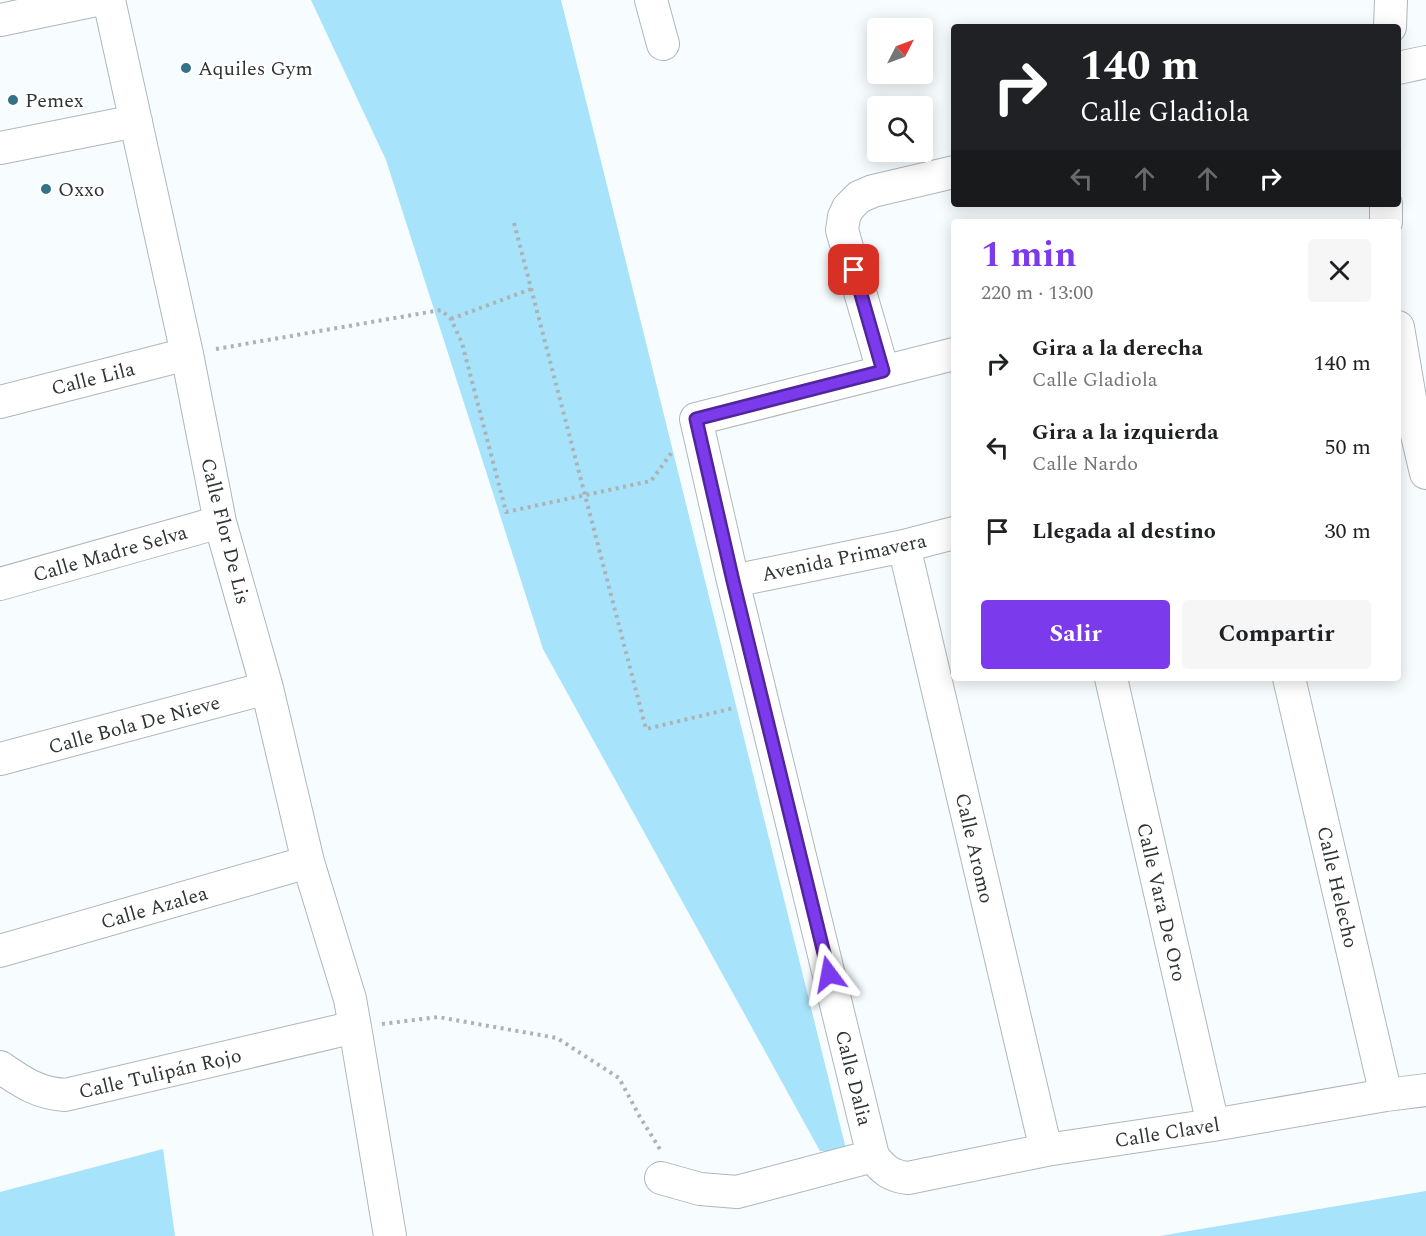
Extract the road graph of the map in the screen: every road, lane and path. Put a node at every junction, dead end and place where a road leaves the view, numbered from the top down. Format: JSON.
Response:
{"nodes":[{"id":1,"x":96,"y":0,"type":"edge"},
{"id":2,"x":109,"y":0,"type":"edge"},
{"id":3,"x":651,"y":0,"type":"edge"},
{"id":4,"x":1391,"y":0,"type":"edge"},
{"id":5,"x":0,"y":20,"type":"edge"},
{"id":6,"x":1390,"y":24,"type":"edge"},
{"id":7,"x":663,"y":44,"type":"dead end"},
{"id":8,"x":1426,"y":62,"type":"edge"},
{"id":9,"x":1401,"y":67,"type":"edge"},
{"id":10,"x":136,"y":121,"type":"junction"},
{"id":11,"x":0,"y":148,"type":"edge"},
{"id":12,"x":951,"y":173,"type":"edge"},
{"id":13,"x":514,"y":222,"type":"dead end"},
{"id":14,"x":531,"y":289,"type":"junction"},
{"id":15,"x":451,"y":319,"type":"junction"},
{"id":16,"x":1401,"y":347,"type":"edge"},
{"id":17,"x":187,"y":354,"type":"junction"},
{"id":18,"x":951,"y":355,"type":"edge"},
{"id":19,"x":883,"y":371,"type":"junction"},
{"id":20,"x":0,"y":402,"type":"edge"},
{"id":21,"x":707,"y":416,"type":"junction"},
{"id":22,"x":1412,"y":422,"type":"edge"},
{"id":23,"x":1426,"y":473,"type":"edge"},
{"id":24,"x":585,"y":495,"type":"junction"},
{"id":25,"x":220,"y":522,"type":"junction"},
{"id":26,"x":951,"y":534,"type":"edge"},
{"id":27,"x":904,"y":546,"type":"junction"},
{"id":28,"x":733,"y":581,"type":"junction"},
{"id":29,"x":0,"y":584,"type":"edge"},
{"id":30,"x":1112,"y":681,"type":"edge"},
{"id":31,"x":1290,"y":681,"type":"edge"},
{"id":32,"x":267,"y":688,"type":"junction"},
{"id":33,"x":763,"y":701,"type":"junction"},
{"id":34,"x":0,"y":759,"type":"edge"},
{"id":35,"x":308,"y":862,"type":"junction"},
{"id":36,"x":0,"y":951,"type":"edge"},
{"id":37,"x":355,"y":1027,"type":"junction"},
{"id":38,"x":0,"y":1067,"type":"edge"},
{"id":39,"x":1426,"y":1090,"type":"edge"},
{"id":40,"x":1386,"y":1095,"type":"junction"},
{"id":41,"x":1213,"y":1125,"type":"junction"},
{"id":42,"x":1046,"y":1150,"type":"junction"},
{"id":43,"x":873,"y":1156,"type":"junction"},
{"id":44,"x":662,"y":1166,"type":"joint"},
{"id":45,"x":390,"y":1236,"type":"edge"}],
"edges":[{"from":1,"to":5,"type":"street"},
{"from":2,"to":10,"type":"street","name":"Calle Flor De Lis"},
{"from":3,"to":7,"type":"street"},
{"from":4,"to":6,"type":"street"},
{"from":8,"to":9,"type":"street"},
{"from":10,"to":11,"type":"street"},
{"from":10,"to":17,"type":"street","name":"Calle Flor De Lis"},
{"from":12,"to":19,"type":"street"},
{"from":13,"to":14,"type":"path"},
{"from":14,"to":15,"type":"path"},
{"from":14,"to":24,"type":"path"},
{"from":15,"to":17,"type":"path"},
{"from":15,"to":24,"type":"path"},
{"from":16,"to":22,"type":"street"},
{"from":17,"to":20,"type":"street","name":"Calle Lila"},
{"from":17,"to":25,"type":"street","name":"Calle Flor De Lis"},
{"from":18,"to":19,"type":"street"},
{"from":19,"to":21,"type":"street"},
{"from":21,"to":24,"type":"path"},
{"from":21,"to":28,"type":"street","name":"Calle Dalia"},
{"from":22,"to":23,"type":"street"},
{"from":24,"to":33,"type":"path"},
{"from":25,"to":29,"type":"street","name":"Calle Madre Selva"},
{"from":25,"to":32,"type":"street","name":"Calle Flor De Lis"},
{"from":26,"to":27,"type":"street","name":"Avenida Primavera"},
{"from":27,"to":28,"type":"street","name":"Avenida Primavera"},
{"from":27,"to":42,"type":"street","name":"Calle Aromo"},
{"from":28,"to":33,"type":"street","name":"Calle Dalia"},
{"from":30,"to":41,"type":"street","name":"Calle Vara De Oro"},
{"from":31,"to":40,"type":"street","name":"Calle Helecho"},
{"from":32,"to":34,"type":"street","name":"Calle Bola De Nieve"},
{"from":32,"to":35,"type":"street","name":"Calle Flor De Lis"},
{"from":33,"to":43,"type":"street","name":"Calle Dalia"},
{"from":35,"to":36,"type":"street","name":"Calle Azalea"},
{"from":35,"to":37,"type":"street","name":"Calle Flor De Lis"},
{"from":37,"to":38,"type":"street","name":"Calle Tulipán Rojo"},
{"from":37,"to":44,"type":"path"},
{"from":37,"to":45,"type":"street","name":"Calle Flor De Lis"},
{"from":39,"to":40,"type":"street","name":"Calle Clavel"},
{"from":40,"to":41,"type":"street","name":"Calle Clavel"},
{"from":41,"to":42,"type":"street","name":"Calle Clavel"},
{"from":42,"to":43,"type":"street","name":"Calle Clavel"},
{"from":43,"to":44,"type":"street"}]}
